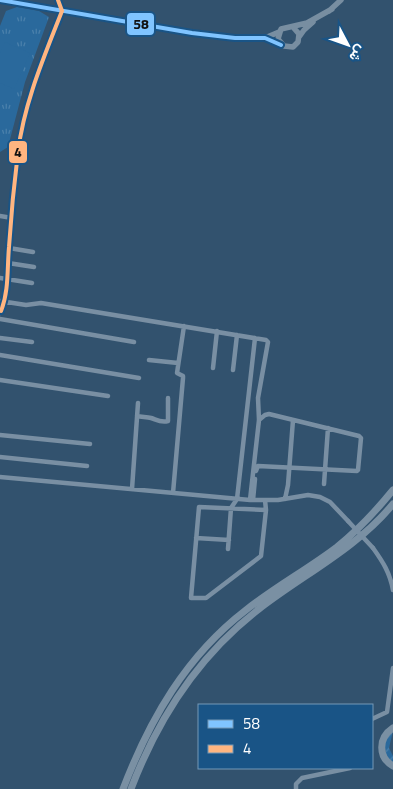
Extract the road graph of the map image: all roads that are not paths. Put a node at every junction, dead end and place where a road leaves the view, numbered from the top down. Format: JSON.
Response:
{"nodes":[{"id":1,"x":1,"y":0,"type":"edge"},
{"id":2,"x":58,"y":0,"type":"edge"},
{"id":3,"x":341,"y":0,"type":"edge"},
{"id":4,"x":0,"y":7,"type":"edge"},
{"id":5,"x":332,"y":9,"type":"junction"},
{"id":6,"x":62,"y":11,"type":"junction"},
{"id":7,"x":293,"y":27,"type":"junction"},
{"id":8,"x":280,"y":32,"type":"junction"},
{"id":9,"x":299,"y":37,"type":"junction"},
{"id":10,"x":265,"y":38,"type":"junction"},
{"id":11,"x":281,"y":45,"type":"junction"},
{"id":12,"x":0,"y":216,"type":"edge"},
{"id":13,"x":12,"y":218,"type":"junction"},
{"id":14,"x":9,"y":248,"type":"junction"},
{"id":15,"x":32,"y":252,"type":"dead end"},
{"id":16,"x":8,"y":263,"type":"junction"},
{"id":17,"x":34,"y":267,"type":"dead end"},
{"id":18,"x":0,"y":278,"type":"edge"},
{"id":19,"x":8,"y":279,"type":"junction"},
{"id":20,"x":32,"y":283,"type":"dead end"},
{"id":21,"x":2,"y":302,"type":"edge"},
{"id":22,"x":0,"y":313,"type":"edge"},
{"id":23,"x":0,"y":319,"type":"edge"},
{"id":24,"x":184,"y":326,"type":"junction"},
{"id":25,"x":217,"y":331,"type":"junction"},
{"id":26,"x":238,"y":335,"type":"junction"},
{"id":27,"x":0,"y":338,"type":"edge"},
{"id":28,"x":255,"y":338,"type":"junction"},
{"id":29,"x":32,"y":342,"type":"dead end"},
{"id":30,"x":134,"y":342,"type":"dead end"},
{"id":31,"x":0,"y":355,"type":"edge"},
{"id":32,"x":149,"y":360,"type":"dead end"},
{"id":33,"x":178,"y":364,"type":"junction"},
{"id":34,"x":213,"y":368,"type":"dead end"},
{"id":35,"x":233,"y":370,"type":"dead end"},
{"id":36,"x":139,"y":378,"type":"dead end"},
{"id":37,"x":0,"y":380,"type":"edge"},
{"id":38,"x":108,"y":396,"type":"dead end"},
{"id":39,"x":168,"y":398,"type":"dead end"},
{"id":40,"x":138,"y":404,"type":"dead end"},
{"id":41,"x":137,"y":416,"type":"junction"},
{"id":42,"x":259,"y":420,"type":"junction"},
{"id":43,"x":293,"y":420,"type":"junction"},
{"id":44,"x":328,"y":428,"type":"junction"},
{"id":45,"x":0,"y":435,"type":"edge"},
{"id":46,"x":90,"y":444,"type":"dead end"},
{"id":47,"x":0,"y":457,"type":"edge"},
{"id":48,"x":87,"y":466,"type":"dead end"},
{"id":49,"x":289,"y":467,"type":"junction"},
{"id":50,"x":325,"y":470,"type":"junction"},
{"id":51,"x":0,"y":477,"type":"edge"},
{"id":52,"x":324,"y":484,"type":"dead end"},
{"id":53,"x":287,"y":487,"type":"junction"},
{"id":54,"x":132,"y":489,"type":"junction"},
{"id":55,"x":393,"y":490,"type":"edge"},
{"id":56,"x":173,"y":493,"type":"junction"},
{"id":57,"x":237,"y":498,"type":"junction"},
{"id":58,"x":285,"y":499,"type":"junction"},
{"id":59,"x":252,"y":500,"type":"junction"},
{"id":60,"x":265,"y":500,"type":"junction"},
{"id":61,"x":278,"y":500,"type":"junction"},
{"id":62,"x":393,"y":504,"type":"edge"},
{"id":63,"x":231,"y":508,"type":"junction"},
{"id":64,"x":266,"y":510,"type":"junction"},
{"id":65,"x":196,"y":538,"type":"junction"},
{"id":66,"x":229,"y":540,"type":"junction"},
{"id":67,"x":228,"y":549,"type":"dead end"},
{"id":68,"x":393,"y":590,"type":"edge"},
{"id":69,"x":393,"y":668,"type":"edge"},
{"id":70,"x":373,"y":719,"type":"edge"},
{"id":71,"x":393,"y":728,"type":"edge"},
{"id":72,"x":393,"y":766,"type":"edge"},
{"id":73,"x":345,"y":769,"type":"edge"},
{"id":74,"x":123,"y":789,"type":"edge"},
{"id":75,"x":130,"y":789,"type":"edge"},
{"id":76,"x":296,"y":789,"type":"edge"}],
"edges":[{"from":1,"to":4,"type":"street"},
{"from":1,"to":6,"type":"main road"},
{"from":2,"to":6,"type":"street"},
{"from":3,"to":5,"type":"main road"},
{"from":5,"to":7,"type":"main road"},
{"from":5,"to":9,"type":"main road"},
{"from":6,"to":10,"type":"main road"},
{"from":6,"to":13,"type":"street"},
{"from":7,"to":8,"type":"main road"},
{"from":7,"to":9,"type":"main road"},
{"from":8,"to":10,"type":"main road"},
{"from":8,"to":11,"type":"main road"},
{"from":9,"to":11,"type":"main road"},
{"from":10,"to":11,"type":"main road"},
{"from":12,"to":13,"type":"street"},
{"from":13,"to":14,"type":"street"},
{"from":14,"to":15,"type":"street"},
{"from":14,"to":16,"type":"street"},
{"from":16,"to":17,"type":"street"},
{"from":16,"to":19,"type":"street"},
{"from":18,"to":19,"type":"street"},
{"from":19,"to":20,"type":"street"},
{"from":19,"to":21,"type":"street"},
{"from":21,"to":22,"type":"street"},
{"from":21,"to":24,"type":"street"},
{"from":23,"to":30,"type":"street"},
{"from":24,"to":25,"type":"street"},
{"from":24,"to":33,"type":"street"},
{"from":25,"to":26,"type":"street"},
{"from":25,"to":34,"type":"street"},
{"from":26,"to":28,"type":"street"},
{"from":26,"to":35,"type":"street"},
{"from":27,"to":29,"type":"street"},
{"from":28,"to":42,"type":"street"},
{"from":28,"to":57,"type":"street"},
{"from":31,"to":36,"type":"street"},
{"from":32,"to":33,"type":"street"},
{"from":33,"to":56,"type":"street"},
{"from":37,"to":38,"type":"street"},
{"from":39,"to":41,"type":"street"},
{"from":40,"to":41,"type":"street"},
{"from":41,"to":54,"type":"street"},
{"from":42,"to":43,"type":"street"},
{"from":42,"to":59,"type":"street"},
{"from":43,"to":44,"type":"street"},
{"from":43,"to":49,"type":"street"},
{"from":44,"to":50,"type":"street"},
{"from":44,"to":50,"type":"street"},
{"from":45,"to":46,"type":"street"},
{"from":47,"to":48,"type":"street"},
{"from":49,"to":50,"type":"street"},
{"from":49,"to":53,"type":"street"},
{"from":49,"to":59,"type":"street"},
{"from":50,"to":52,"type":"street"},
{"from":51,"to":54,"type":"street"},
{"from":53,"to":58,"type":"street"},
{"from":53,"to":61,"type":"street"},
{"from":54,"to":56,"type":"street"},
{"from":55,"to":74,"type":"highway"},
{"from":56,"to":57,"type":"street"},
{"from":57,"to":59,"type":"street"},
{"from":57,"to":63,"type":"street"},
{"from":58,"to":61,"type":"street"},
{"from":58,"to":68,"type":"street","bridge":true},
{"from":59,"to":60,"type":"street"},
{"from":60,"to":61,"type":"street"},
{"from":60,"to":64,"type":"street"},
{"from":62,"to":75,"type":"highway"},
{"from":63,"to":64,"type":"street"},
{"from":63,"to":65,"type":"street"},
{"from":63,"to":66,"type":"street"},
{"from":64,"to":65,"type":"street"},
{"from":65,"to":66,"type":"street"},
{"from":66,"to":67,"type":"street"},
{"from":69,"to":70,"type":"street"},
{"from":71,"to":72,"type":"highway"},
{"from":73,"to":76,"type":"street"}]}
